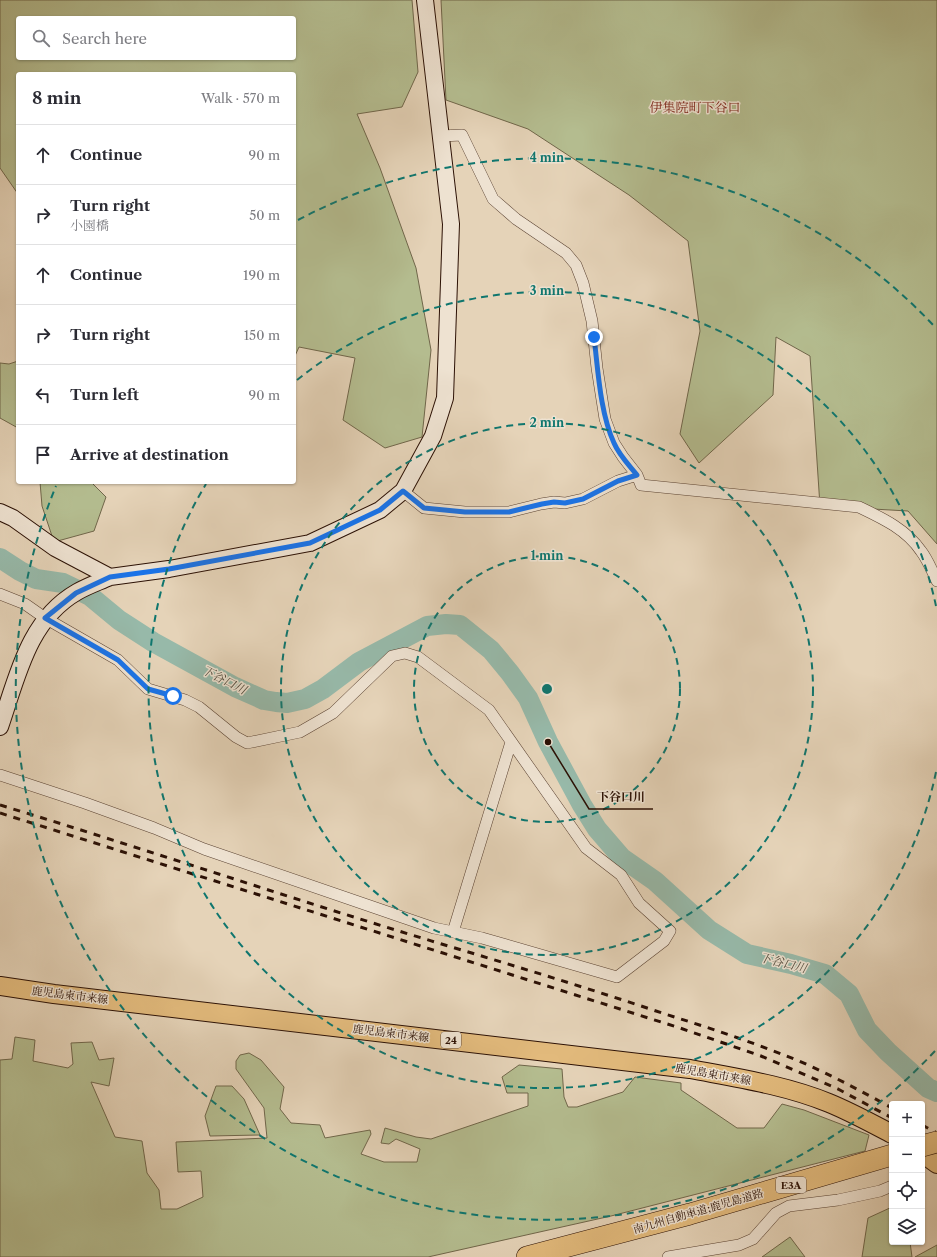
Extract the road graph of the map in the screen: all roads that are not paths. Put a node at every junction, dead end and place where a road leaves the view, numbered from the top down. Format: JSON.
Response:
{"nodes":[{"id":1,"x":425,"y":0,"type":"edge"},
{"id":2,"x":441,"y":136,"type":"junction"},
{"id":3,"x":637,"y":475,"type":"junction"},
{"id":4,"x":403,"y":491,"type":"junction"},
{"id":5,"x":0,"y":512,"type":"edge"},
{"id":6,"x":110,"y":577,"type":"junction"},
{"id":7,"x":937,"y":581,"type":"edge"},
{"id":8,"x":0,"y":594,"type":"edge"},
{"id":9,"x":45,"y":618,"type":"junction"},
{"id":10,"x":0,"y":727,"type":"edge"},
{"id":11,"x":511,"y":742,"type":"junction"},
{"id":12,"x":0,"y":775,"type":"edge"},
{"id":13,"x":453,"y":932,"type":"junction"},
{"id":14,"x":0,"y":986,"type":"edge"},
{"id":15,"x":889,"y":1133,"type":"edge"},
{"id":16,"x":937,"y":1142,"type":"edge"},
{"id":17,"x":925,"y":1145,"type":"edge"},
{"id":18,"x":889,"y":1156,"type":"edge"},
{"id":19,"x":925,"y":1156,"type":"edge"},
{"id":20,"x":937,"y":1164,"type":"edge"},
{"id":21,"x":889,"y":1187,"type":"edge"},
{"id":22,"x":527,"y":1257,"type":"edge"},
{"id":23,"x":668,"y":1257,"type":"edge"}],
"edges":[{"from":1,"to":2,"type":"street"},
{"from":2,"to":3,"type":"street"},
{"from":2,"to":4,"type":"street"},
{"from":3,"to":4,"type":"street"},
{"from":3,"to":7,"type":"street"},
{"from":4,"to":6,"type":"street"},
{"from":5,"to":6,"type":"street"},
{"from":6,"to":9,"type":"street"},
{"from":8,"to":9,"type":"street"},
{"from":9,"to":10,"type":"street"},
{"from":9,"to":11,"type":"street"},
{"from":11,"to":13,"type":"street"},
{"from":11,"to":13,"type":"street"},
{"from":12,"to":13,"type":"street"},
{"from":14,"to":15,"type":"main road","name":"鹿児島東市来線","number":"24"},
{"from":16,"to":17,"type":"highway","bridge":true},
{"from":18,"to":22,"type":"highway","name":"南九州自動車道;鹿児島道路","number":"E3A"},
{"from":19,"to":20,"type":"main road"},
{"from":21,"to":23,"type":"street"}]}
